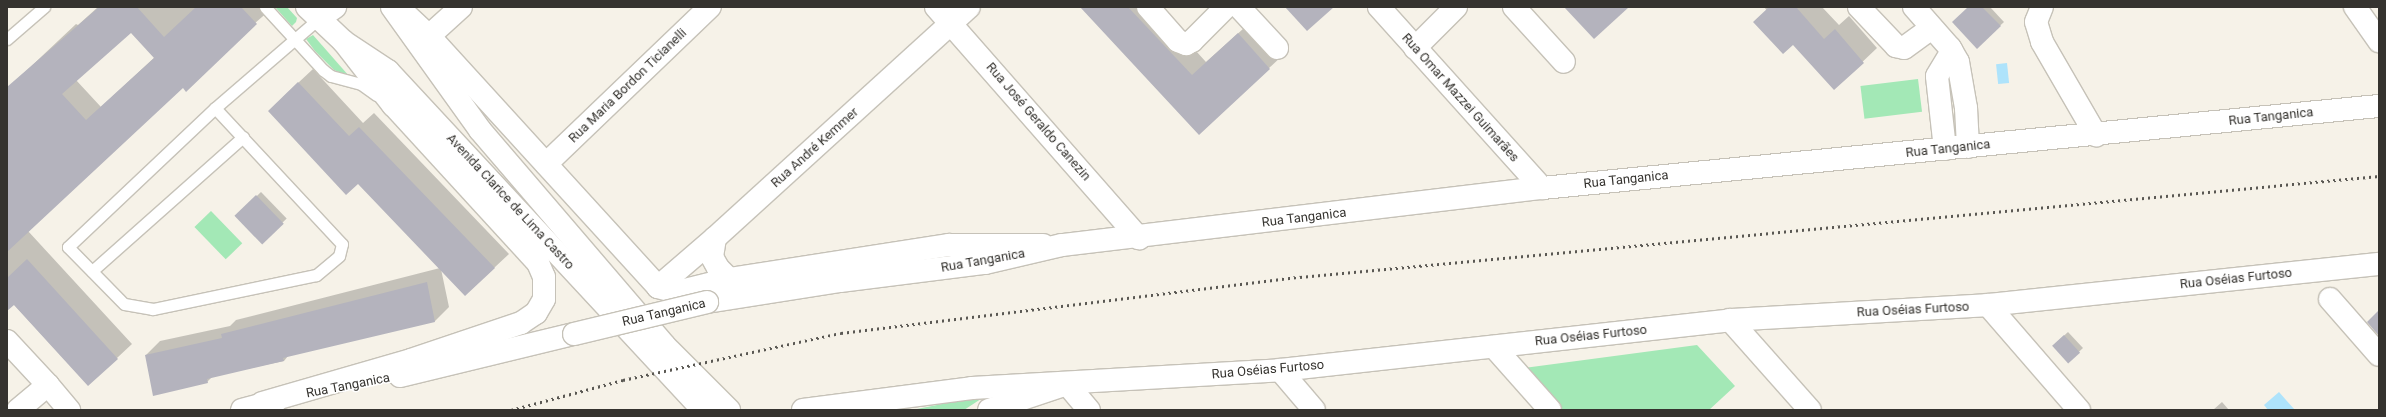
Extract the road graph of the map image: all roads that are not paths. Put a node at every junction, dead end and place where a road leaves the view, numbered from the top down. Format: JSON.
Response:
{"nodes":[{"id":1,"x":44,"y":7,"type":"edge"},
{"id":2,"x":265,"y":7,"type":"edge"},
{"id":3,"x":392,"y":7,"type":"edge"},
{"id":4,"x":398,"y":7,"type":"edge"},
{"id":5,"x":461,"y":7,"type":"edge"},
{"id":6,"x":710,"y":7,"type":"edge"},
{"id":7,"x":936,"y":7,"type":"edge"},
{"id":8,"x":969,"y":7,"type":"edge"},
{"id":9,"x":1148,"y":7,"type":"edge"},
{"id":10,"x":1226,"y":7,"type":"edge"},
{"id":11,"x":1239,"y":7,"type":"edge"},
{"id":12,"x":1456,"y":7,"type":"edge"},
{"id":13,"x":1514,"y":7,"type":"edge"},
{"id":14,"x":1859,"y":7,"type":"edge"},
{"id":15,"x":1914,"y":7,"type":"edge"},
{"id":16,"x":2042,"y":7,"type":"edge"},
{"id":17,"x":2355,"y":7,"type":"edge"},
{"id":18,"x":1383,"y":9,"type":"edge"},
{"id":19,"x":320,"y":11,"type":"edge"},
{"id":20,"x":951,"y":24,"type":"junction"},
{"id":21,"x":1932,"y":28,"type":"junction"},
{"id":22,"x":429,"y":36,"type":"junction"},
{"id":23,"x":7,"y":39,"type":"edge"},
{"id":24,"x":295,"y":39,"type":"junction"},
{"id":25,"x":2379,"y":41,"type":"edge"},
{"id":26,"x":344,"y":42,"type":"junction"},
{"id":27,"x":1277,"y":48,"type":"dead end"},
{"id":28,"x":1415,"y":48,"type":"junction"},
{"id":29,"x":1952,"y":51,"type":"junction"},
{"id":30,"x":1564,"y":62,"type":"dead end"},
{"id":31,"x":393,"y":105,"type":"junction"},
{"id":32,"x":2379,"y":106,"type":"edge"},
{"id":33,"x":215,"y":108,"type":"junction"},
{"id":34,"x":2096,"y":135,"type":"junction"},
{"id":35,"x":243,"y":138,"type":"junction"},
{"id":36,"x":1968,"y":147,"type":"junction"},
{"id":37,"x":1945,"y":149,"type":"junction"},
{"id":38,"x":546,"y":164,"type":"junction"},
{"id":39,"x":1542,"y":188,"type":"junction"},
{"id":40,"x":715,"y":238,"type":"junction"},
{"id":41,"x":1139,"y":238,"type":"junction"},
{"id":42,"x":1062,"y":245,"type":"junction"},
{"id":43,"x":2379,"y":264,"type":"edge"},
{"id":44,"x":92,"y":271,"type":"junction"},
{"id":45,"x":729,"y":279,"type":"junction"},
{"id":46,"x":658,"y":286,"type":"junction"},
{"id":47,"x":2330,"y":299,"type":"dead end"},
{"id":48,"x":1988,"y":305,"type":"junction"},
{"id":49,"x":1730,"y":320,"type":"junction"},
{"id":50,"x":7,"y":341,"type":"edge"},
{"id":51,"x":1494,"y":347,"type":"junction"},
{"id":52,"x":2379,"y":355,"type":"edge"},
{"id":53,"x":1280,"y":370,"type":"junction"},
{"id":54,"x":1067,"y":384,"type":"junction"},
{"id":55,"x":48,"y":385,"type":"junction"},
{"id":56,"x":262,"y":403,"type":"junction"},
{"id":57,"x":18,"y":410,"type":"edge"},
{"id":58,"x":69,"y":410,"type":"edge"},
{"id":59,"x":242,"y":410,"type":"edge"},
{"id":60,"x":703,"y":410,"type":"edge"},
{"id":61,"x":729,"y":410,"type":"edge"},
{"id":62,"x":803,"y":410,"type":"edge"},
{"id":63,"x":989,"y":410,"type":"edge"},
{"id":64,"x":1089,"y":410,"type":"edge"},
{"id":65,"x":1314,"y":410,"type":"edge"},
{"id":66,"x":1550,"y":410,"type":"edge"},
{"id":67,"x":1810,"y":410,"type":"edge"},
{"id":68,"x":2079,"y":410,"type":"edge"}],
"edges":[{"from":1,"to":23,"type":"lane"},
{"from":2,"to":24,"type":"lane"},
{"from":3,"to":61,"type":"street","name":"Avenida Clarice de Lima Castro"},
{"from":4,"to":22,"type":"street"},
{"from":5,"to":22,"type":"street"},
{"from":6,"to":38,"type":"street","name":"Rua Maria Bordon Ticianelli"},
{"from":7,"to":20,"type":"street","name":"Rua José Geraldo Canezin"},
{"from":8,"to":20,"type":"street","name":"Rua André Kemmer"},
{"from":9,"to":10,"type":"street"},
{"from":11,"to":27,"type":"street"},
{"from":12,"to":28,"type":"street"},
{"from":13,"to":30,"type":"street"},
{"from":14,"to":21,"type":"street"},
{"from":15,"to":21,"type":"street"},
{"from":16,"to":34,"type":"street"},
{"from":17,"to":25,"type":"street"},
{"from":18,"to":28,"type":"street","name":"Rua Omar Mazzei Guimarães"},
{"from":19,"to":24,"type":"lane"},
{"from":19,"to":26,"type":"street","name":"Avenida Clarice de Lima Castro"},
{"from":20,"to":40,"type":"street","name":"Rua André Kemmer"},
{"from":20,"to":41,"type":"street","name":"Rua José Geraldo Canezin"},
{"from":21,"to":29,"type":"street"},
{"from":22,"to":38,"type":"street"},
{"from":24,"to":31,"type":"lane"},
{"from":24,"to":33,"type":"lane"},
{"from":26,"to":31,"type":"street"},
{"from":26,"to":60,"type":"street","name":"Avenida Clarice de Lima Castro"},
{"from":28,"to":39,"type":"street","name":"Rua Omar Mazzei Guimarães"},
{"from":29,"to":36,"type":"street"},
{"from":29,"to":37,"type":"street"},
{"from":31,"to":56,"type":"street"},
{"from":32,"to":34,"type":"street","name":"Rua Tanganica"},
{"from":33,"to":35,"type":"lane"},
{"from":33,"to":44,"type":"lane"},
{"from":34,"to":36,"type":"street","name":"Rua Tanganica"},
{"from":35,"to":44,"type":"lane"},
{"from":35,"to":44,"type":"lane"},
{"from":36,"to":37,"type":"street","name":"Rua Tanganica"},
{"from":37,"to":39,"type":"street","name":"Rua Tanganica"},
{"from":38,"to":46,"type":"street"},
{"from":39,"to":41,"type":"street","name":"Rua Tanganica"},
{"from":40,"to":45,"type":"street"},
{"from":40,"to":46,"type":"street","name":"Rua André Kemmer"},
{"from":41,"to":42,"type":"street","name":"Rua Tanganica"},
{"from":42,"to":45,"type":"street"},
{"from":42,"to":56,"type":"street","name":"Rua Tanganica","bridge":true},
{"from":43,"to":48,"type":"street","name":"Rua Oséias Furtoso"},
{"from":45,"to":46,"type":"street"},
{"from":47,"to":52,"type":"street"},
{"from":48,"to":49,"type":"street","name":"Rua Oséias Furtoso"},
{"from":48,"to":68,"type":"street"},
{"from":49,"to":51,"type":"street","name":"Rua Oséias Furtoso"},
{"from":49,"to":67,"type":"street"},
{"from":50,"to":55,"type":"street"},
{"from":51,"to":53,"type":"street","name":"Rua Oséias Furtoso"},
{"from":51,"to":66,"type":"street"},
{"from":53,"to":54,"type":"street","name":"Rua Oséias Furtoso"},
{"from":53,"to":65,"type":"street"},
{"from":54,"to":62,"type":"street","name":"Rua Oséias Furtoso"},
{"from":54,"to":63,"type":"street"},
{"from":54,"to":64,"type":"street"},
{"from":55,"to":57,"type":"street"},
{"from":55,"to":58,"type":"street"},
{"from":56,"to":59,"type":"street","name":"Rua Tanganica"}]}
